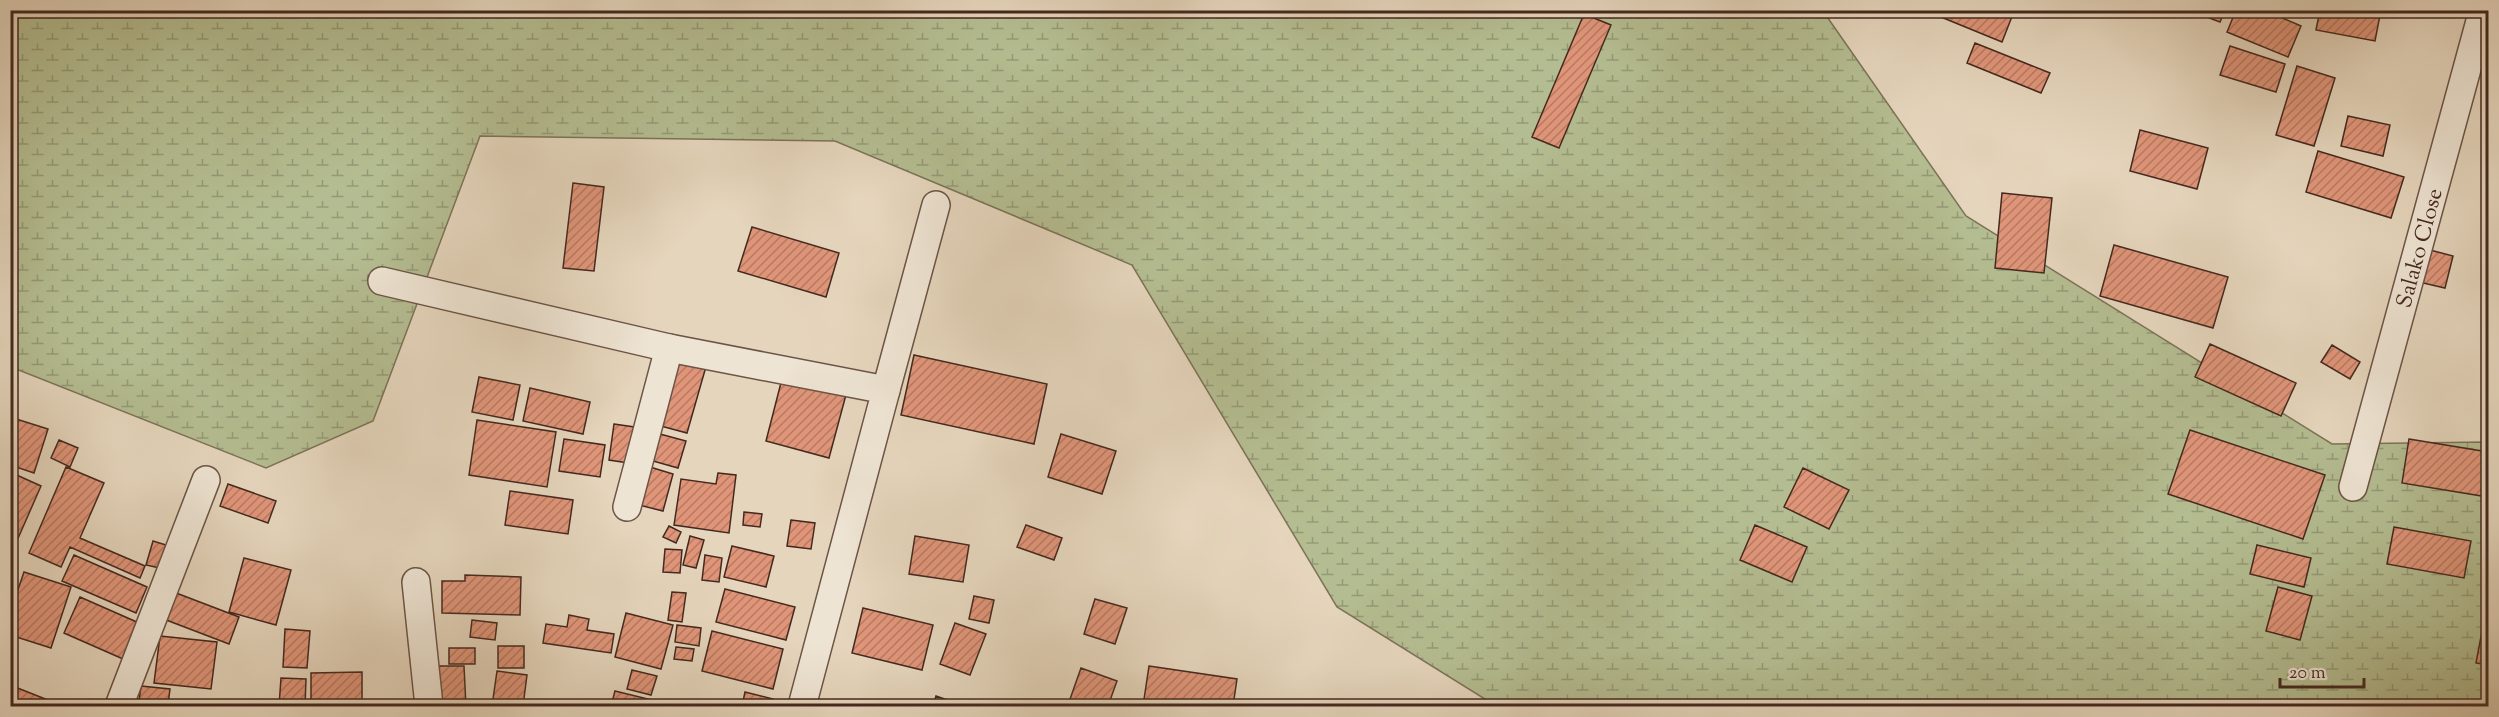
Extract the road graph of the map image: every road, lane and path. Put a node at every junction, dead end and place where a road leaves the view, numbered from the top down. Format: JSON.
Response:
{"nodes":[{"id":1,"x":2484,"y":10,"type":"edge"},
{"id":2,"x":936,"y":205,"type":"dead end"},
{"id":3,"x":382,"y":281,"type":"dead end"},
{"id":4,"x":669,"y":348,"type":"junction"},
{"id":5,"x":886,"y":390,"type":"junction"},
{"id":6,"x":206,"y":480,"type":"dead end"},
{"id":7,"x":2353,"y":487,"type":"dead end"},
{"id":8,"x":627,"y":507,"type":"dead end"},
{"id":9,"x":416,"y":582,"type":"dead end"},
{"id":10,"x":119,"y":706,"type":"edge"},
{"id":11,"x":429,"y":706,"type":"edge"},
{"id":12,"x":802,"y":706,"type":"edge"}],
"edges":[{"from":1,"to":7,"type":"street","name":"Salako Close"},
{"from":2,"to":5,"type":"street"},
{"from":3,"to":4,"type":"street"},
{"from":4,"to":5,"type":"street"},
{"from":4,"to":8,"type":"street"},
{"from":5,"to":12,"type":"street"},
{"from":6,"to":10,"type":"street"},
{"from":9,"to":11,"type":"street"}]}
